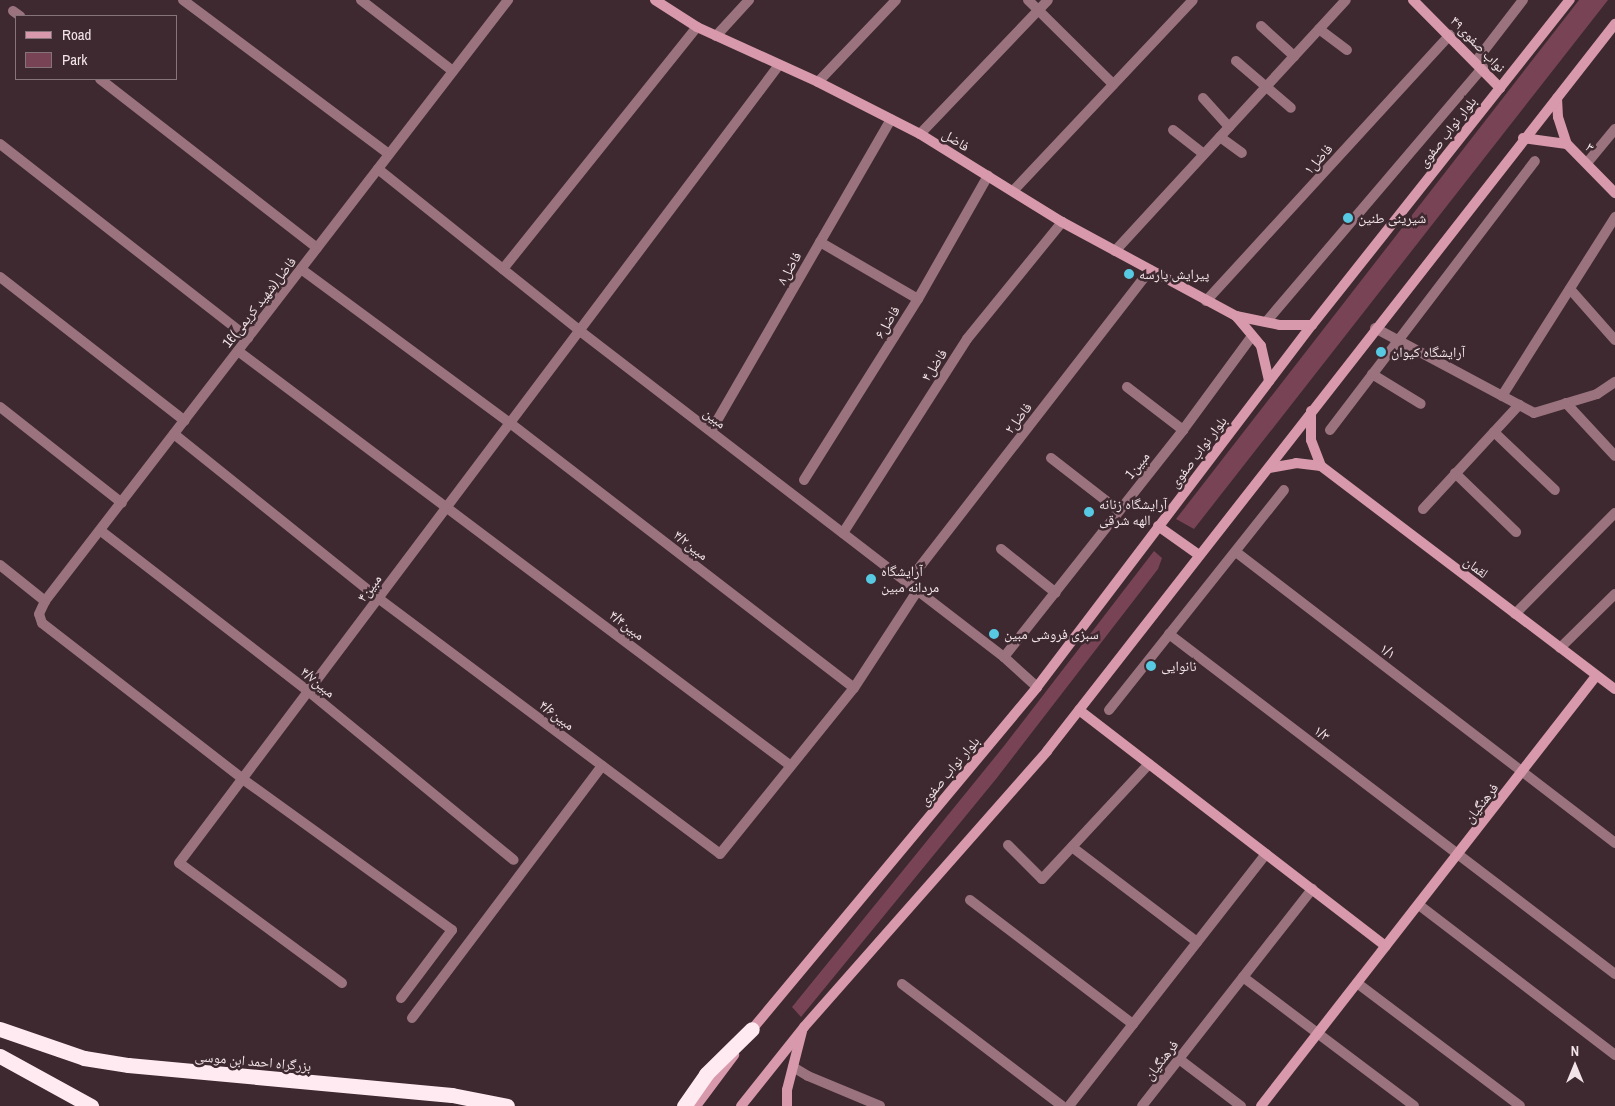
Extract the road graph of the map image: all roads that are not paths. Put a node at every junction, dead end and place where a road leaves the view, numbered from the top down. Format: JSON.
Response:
{"nodes":[{"id":1,"x":183,"y":0,"type":"edge"},
{"id":2,"x":361,"y":0,"type":"edge"},
{"id":3,"x":508,"y":0,"type":"edge"},
{"id":4,"x":655,"y":0,"type":"edge"},
{"id":5,"x":749,"y":0,"type":"edge"},
{"id":6,"x":896,"y":0,"type":"edge"},
{"id":7,"x":1028,"y":0,"type":"edge"},
{"id":8,"x":1048,"y":0,"type":"edge"},
{"id":9,"x":1193,"y":0,"type":"edge"},
{"id":10,"x":1346,"y":0,"type":"edge"},
{"id":11,"x":1413,"y":0,"type":"edge"},
{"id":12,"x":1523,"y":0,"type":"edge"},
{"id":13,"x":1570,"y":0,"type":"edge"},
{"id":14,"x":1038,"y":10,"type":"junction"},
{"id":15,"x":1615,"y":24,"type":"edge"},
{"id":16,"x":1260,"y":26,"type":"dead end"},
{"id":17,"x":697,"y":27,"type":"junction"},
{"id":18,"x":1319,"y":29,"type":"junction"},
{"id":19,"x":1450,"y":35,"type":"junction"},
{"id":20,"x":716,"y":36,"type":"junction"},
{"id":21,"x":1347,"y":50,"type":"dead end"},
{"id":22,"x":1294,"y":56,"type":"junction"},
{"id":23,"x":1236,"y":61,"type":"dead end"},
{"id":24,"x":1480,"y":64,"type":"junction"},
{"id":25,"x":779,"y":65,"type":"junction"},
{"id":26,"x":453,"y":71,"type":"junction"},
{"id":27,"x":101,"y":80,"type":"edge"},
{"id":28,"x":818,"y":82,"type":"junction"},
{"id":29,"x":1113,"y":84,"type":"junction"},
{"id":30,"x":1267,"y":86,"type":"junction"},
{"id":31,"x":1500,"y":88,"type":"junction"},
{"id":32,"x":1203,"y":98,"type":"dead end"},
{"id":33,"x":1557,"y":98,"type":"junction"},
{"id":34,"x":1290,"y":108,"type":"dead end"},
{"id":35,"x":891,"y":119,"type":"junction"},
{"id":36,"x":1229,"y":127,"type":"junction"},
{"id":37,"x":1615,"y":129,"type":"edge"},
{"id":38,"x":1173,"y":130,"type":"dead end"},
{"id":39,"x":920,"y":134,"type":"junction"},
{"id":40,"x":1220,"y":137,"type":"junction"},
{"id":41,"x":1523,"y":138,"type":"junction"},
{"id":42,"x":0,"y":144,"type":"edge"},
{"id":43,"x":1567,"y":144,"type":"junction"},
{"id":44,"x":1242,"y":153,"type":"dead end"},
{"id":45,"x":389,"y":154,"type":"junction"},
{"id":46,"x":1204,"y":154,"type":"junction"},
{"id":47,"x":1535,"y":161,"type":"dead end"},
{"id":48,"x":1587,"y":163,"type":"junction"},
{"id":49,"x":378,"y":169,"type":"junction"},
{"id":50,"x":988,"y":176,"type":"junction"},
{"id":51,"x":1013,"y":191,"type":"junction"},
{"id":52,"x":1615,"y":193,"type":"edge"},
{"id":53,"x":1615,"y":217,"type":"edge"},
{"id":54,"x":1062,"y":222,"type":"junction"},
{"id":55,"x":820,"y":242,"type":"junction"},
{"id":56,"x":317,"y":248,"type":"junction"},
{"id":57,"x":1115,"y":251,"type":"junction"},
{"id":58,"x":503,"y":269,"type":"junction"},
{"id":59,"x":301,"y":270,"type":"junction"},
{"id":60,"x":1150,"y":270,"type":"junction"},
{"id":61,"x":0,"y":277,"type":"edge"},
{"id":62,"x":1570,"y":289,"type":"junction"},
{"id":63,"x":918,"y":299,"type":"junction"},
{"id":64,"x":1206,"y":301,"type":"junction"},
{"id":65,"x":1236,"y":316,"type":"junction"},
{"id":66,"x":1266,"y":322,"type":"junction"},
{"id":67,"x":1312,"y":325,"type":"junction"},
{"id":68,"x":1375,"y":328,"type":"junction"},
{"id":69,"x":580,"y":330,"type":"junction"},
{"id":70,"x":1252,"y":336,"type":"junction"},
{"id":71,"x":248,"y":338,"type":"junction"},
{"id":72,"x":1397,"y":340,"type":"junction"},
{"id":73,"x":1615,"y":340,"type":"edge"},
{"id":74,"x":238,"y":351,"type":"junction"},
{"id":75,"x":1372,"y":374,"type":"junction"},
{"id":76,"x":1269,"y":381,"type":"junction"},
{"id":77,"x":1615,"y":382,"type":"edge"},
{"id":78,"x":1127,"y":387,"type":"dead end"},
{"id":79,"x":1502,"y":396,"type":"junction"},
{"id":80,"x":1566,"y":403,"type":"junction"},
{"id":81,"x":1421,"y":404,"type":"dead end"},
{"id":82,"x":1519,"y":405,"type":"junction"},
{"id":83,"x":0,"y":407,"type":"edge"},
{"id":84,"x":1311,"y":410,"type":"junction"},
{"id":85,"x":185,"y":421,"type":"junction"},
{"id":86,"x":510,"y":423,"type":"junction"},
{"id":87,"x":1183,"y":430,"type":"junction"},
{"id":88,"x":1330,"y":430,"type":"dead end"},
{"id":89,"x":711,"y":432,"type":"junction"},
{"id":90,"x":1494,"y":432,"type":"junction"},
{"id":91,"x":174,"y":434,"type":"junction"},
{"id":92,"x":1615,"y":456,"type":"edge"},
{"id":93,"x":1051,"y":458,"type":"dead end"},
{"id":94,"x":1321,"y":466,"type":"junction"},
{"id":95,"x":1269,"y":468,"type":"junction"},
{"id":96,"x":1455,"y":473,"type":"junction"},
{"id":97,"x":804,"y":480,"type":"dead end"},
{"id":98,"x":1284,"y":490,"type":"dead end"},
{"id":99,"x":1555,"y":490,"type":"dead end"},
{"id":100,"x":122,"y":503,"type":"junction"},
{"id":101,"x":447,"y":507,"type":"junction"},
{"id":102,"x":1423,"y":509,"type":"dead end"},
{"id":103,"x":1118,"y":510,"type":"junction"},
{"id":104,"x":1615,"y":513,"type":"edge"},
{"id":105,"x":1158,"y":526,"type":"junction"},
{"id":106,"x":100,"y":531,"type":"junction"},
{"id":107,"x":1516,"y":532,"type":"dead end"},
{"id":108,"x":843,"y":533,"type":"junction"},
{"id":109,"x":1001,"y":549,"type":"dead end"},
{"id":110,"x":1236,"y":552,"type":"junction"},
{"id":111,"x":1199,"y":555,"type":"junction"},
{"id":112,"x":0,"y":565,"type":"edge"},
{"id":113,"x":908,"y":582,"type":"junction"},
{"id":114,"x":918,"y":590,"type":"junction"},
{"id":115,"x":1056,"y":593,"type":"junction"},
{"id":116,"x":1615,"y":594,"type":"edge"},
{"id":117,"x":378,"y":598,"type":"junction"},
{"id":118,"x":45,"y":601,"type":"junction"},
{"id":119,"x":1515,"y":614,"type":"junction"},
{"id":120,"x":1169,"y":634,"type":"junction"},
{"id":121,"x":1560,"y":648,"type":"junction"},
{"id":122,"x":1004,"y":657,"type":"junction"},
{"id":123,"x":1596,"y":676,"type":"junction"},
{"id":124,"x":1037,"y":686,"type":"junction"},
{"id":125,"x":854,"y":688,"type":"junction"},
{"id":126,"x":1615,"y":689,"type":"edge"},
{"id":127,"x":308,"y":691,"type":"junction"},
{"id":128,"x":1079,"y":710,"type":"junction"},
{"id":129,"x":1109,"y":710,"type":"dead end"},
{"id":130,"x":1149,"y":764,"type":"junction"},
{"id":131,"x":602,"y":766,"type":"junction"},
{"id":132,"x":791,"y":766,"type":"junction"},
{"id":133,"x":1523,"y":772,"type":"junction"},
{"id":134,"x":243,"y":779,"type":"junction"},
{"id":135,"x":1615,"y":843,"type":"edge"},
{"id":136,"x":1008,"y":845,"type":"dead end"},
{"id":137,"x":1072,"y":847,"type":"junction"},
{"id":138,"x":1266,"y":854,"type":"junction"},
{"id":139,"x":1458,"y":854,"type":"junction"},
{"id":140,"x":514,"y":860,"type":"dead end"},
{"id":141,"x":1312,"y":889,"type":"junction"},
{"id":142,"x":970,"y":900,"type":"dead end"},
{"id":143,"x":1419,"y":905,"type":"junction"},
{"id":144,"x":1197,"y":942,"type":"junction"},
{"id":145,"x":1386,"y":946,"type":"junction"},
{"id":146,"x":1615,"y":974,"type":"edge"},
{"id":147,"x":1243,"y":977,"type":"junction"},
{"id":148,"x":342,"y":983,"type":"dead end"},
{"id":149,"x":1357,"y":983,"type":"junction"},
{"id":150,"x":902,"y":984,"type":"dead end"},
{"id":151,"x":401,"y":998,"type":"dead end"},
{"id":152,"x":412,"y":1018,"type":"dead end"},
{"id":153,"x":1133,"y":1024,"type":"junction"},
{"id":154,"x":804,"y":1027,"type":"junction"},
{"id":155,"x":0,"y":1029,"type":"edge"},
{"id":156,"x":752,"y":1029,"type":"junction"},
{"id":157,"x":1318,"y":1033,"type":"junction"},
{"id":158,"x":1615,"y":1055,"type":"edge"},
{"id":159,"x":0,"y":1056,"type":"edge"},
{"id":160,"x":1179,"y":1059,"type":"junction"},
{"id":161,"x":793,"y":1067,"type":"junction"},
{"id":162,"x":91,"y":1106,"type":"edge"},
{"id":163,"x":507,"y":1106,"type":"edge"},
{"id":164,"x":684,"y":1106,"type":"edge"},
{"id":165,"x":696,"y":1106,"type":"edge"},
{"id":166,"x":741,"y":1106,"type":"edge"},
{"id":167,"x":787,"y":1106,"type":"edge"},
{"id":168,"x":880,"y":1106,"type":"edge"},
{"id":169,"x":1062,"y":1106,"type":"edge"},
{"id":170,"x":1069,"y":1106,"type":"edge"},
{"id":171,"x":1142,"y":1106,"type":"edge"},
{"id":172,"x":1241,"y":1106,"type":"edge"},
{"id":173,"x":1261,"y":1106,"type":"edge"},
{"id":174,"x":1414,"y":1106,"type":"edge"},
{"id":175,"x":1520,"y":1106,"type":"edge"}],
"edges":[{"from":1,"to":45,"type":"street"},
{"from":2,"to":26,"type":"street"},
{"from":3,"to":26,"type":"street","name":"16فاضل(شهید کریمی)"},
{"from":4,"to":17,"type":"main road","name":"فاضل"},
{"from":5,"to":20,"type":"street"},
{"from":6,"to":28,"type":"street"},
{"from":7,"to":14,"type":"street"},
{"from":8,"to":14,"type":"street"},
{"from":9,"to":29,"type":"street"},
{"from":10,"to":18,"type":"street"},
{"from":11,"to":19,"type":"main road","name":"۴۹نواب صفوی"},
{"from":12,"to":24,"type":"street"},
{"from":13,"to":31,"type":"main road","name":"بلوار نواب صفوی"},
{"from":14,"to":29,"type":"street"},
{"from":14,"to":39,"type":"street"},
{"from":15,"to":33,"type":"main road"},
{"from":16,"to":22,"type":"street"},
{"from":17,"to":20,"type":"main road","name":"فاضل"},
{"from":17,"to":58,"type":"street"},
{"from":18,"to":21,"type":"street"},
{"from":18,"to":22,"type":"street"},
{"from":19,"to":24,"type":"main road","name":"۴۹نواب صفوی"},
{"from":19,"to":64,"type":"street","name":"۱فاضل"},
{"from":20,"to":25,"type":"main road","name":"فاضل"},
{"from":22,"to":30,"type":"street"},
{"from":23,"to":30,"type":"street"},
{"from":24,"to":31,"type":"main road","name":"۴۹نواب صفوی"},
{"from":24,"to":66,"type":"street"},
{"from":25,"to":28,"type":"main road","name":"فاضل"},
{"from":25,"to":69,"type":"street","name":"۴مبین"},
{"from":26,"to":45,"type":"street","name":"16فاضل(شهید کریمی)"},
{"from":27,"to":56,"type":"street"},
{"from":28,"to":35,"type":"main road","name":"فاضل"},
{"from":29,"to":51,"type":"street"},
{"from":30,"to":34,"type":"street"},
{"from":30,"to":36,"type":"street"},
{"from":31,"to":67,"type":"main road","name":"بلوار نواب صفوی"},
{"from":32,"to":36,"type":"street"},
{"from":33,"to":41,"type":"main road"},
{"from":33,"to":43,"type":"main road","name":"۳"},
{"from":35,"to":39,"type":"main road","name":"فاضل"},
{"from":35,"to":55,"type":"street","name":"۸فاضل"},
{"from":36,"to":40,"type":"street"},
{"from":37,"to":48,"type":"street"},
{"from":38,"to":46,"type":"street"},
{"from":39,"to":50,"type":"main road","name":"فاضل"},
{"from":40,"to":44,"type":"street"},
{"from":40,"to":46,"type":"street"},
{"from":41,"to":43,"type":"main road","name":"۳"},
{"from":41,"to":68,"type":"main road"},
{"from":42,"to":71,"type":"street"},
{"from":43,"to":48,"type":"main road","name":"۳"},
{"from":45,"to":49,"type":"street","name":"16فاضل(شهید کریمی)"},
{"from":46,"to":57,"type":"street"},
{"from":47,"to":72,"type":"street"},
{"from":48,"to":52,"type":"main road","name":"۳"},
{"from":49,"to":56,"type":"street","name":"16فاضل(شهید کریمی)"},
{"from":49,"to":58,"type":"street","name":"مبین"},
{"from":50,"to":51,"type":"main road","name":"فاضل"},
{"from":50,"to":63,"type":"street","name":"۶فاضل"},
{"from":51,"to":54,"type":"main road","name":"فاضل"},
{"from":53,"to":62,"type":"street"},
{"from":54,"to":57,"type":"main road","name":"فاضل"},
{"from":54,"to":108,"type":"street","name":"۴فاضل"},
{"from":55,"to":63,"type":"street"},
{"from":55,"to":89,"type":"street","name":"۸فاضل"},
{"from":56,"to":59,"type":"street","name":"16فاضل(شهید کریمی)"},
{"from":57,"to":60,"type":"main road","name":"فاضل"},
{"from":58,"to":69,"type":"street","name":"مبین"},
{"from":59,"to":71,"type":"street","name":"16فاضل(شهید کریمی)"},
{"from":59,"to":86,"type":"street","name":"۴/۲مبین"},
{"from":60,"to":64,"type":"main road","name":"فاضل"},
{"from":60,"to":113,"type":"street","name":"۲فاضل"},
{"from":61,"to":85,"type":"street"},
{"from":62,"to":73,"type":"street"},
{"from":62,"to":79,"type":"street"},
{"from":63,"to":97,"type":"street","name":"۶فاضل"},
{"from":64,"to":65,"type":"main road","name":"فاضل"},
{"from":65,"to":66,"type":"main road","name":"فاضل"},
{"from":65,"to":70,"type":"main road","name":"فاضل"},
{"from":66,"to":67,"type":"main road","name":"فاضل"},
{"from":67,"to":76,"type":"main road","name":"بلوار نواب صفوی"},
{"from":68,"to":72,"type":"street"},
{"from":68,"to":84,"type":"main road"},
{"from":69,"to":86,"type":"street","name":"۴مبین"},
{"from":69,"to":89,"type":"street","name":"مبین"},
{"from":70,"to":76,"type":"main road","name":"فاضل"},
{"from":70,"to":87,"type":"street","name":"1مبین"},
{"from":71,"to":74,"type":"street","name":"16فاضل(شهید کریمی)"},
{"from":72,"to":75,"type":"street"},
{"from":72,"to":79,"type":"street"},
{"from":74,"to":85,"type":"street","name":"16فاضل(شهید کریمی)"},
{"from":74,"to":101,"type":"street","name":"۴/۴مبین"},
{"from":75,"to":81,"type":"street"},
{"from":75,"to":88,"type":"street"},
{"from":76,"to":105,"type":"main road","name":"بلوار نواب صفوی"},
{"from":77,"to":80,"type":"street"},
{"from":78,"to":87,"type":"street"},
{"from":79,"to":82,"type":"street"},
{"from":80,"to":82,"type":"street"},
{"from":80,"to":92,"type":"street"},
{"from":82,"to":90,"type":"street"},
{"from":83,"to":100,"type":"street"},
{"from":84,"to":94,"type":"main road"},
{"from":84,"to":95,"type":"main road"},
{"from":85,"to":91,"type":"street","name":"16فاضل(شهید کریمی)"},
{"from":86,"to":101,"type":"street","name":"۴مبین"},
{"from":86,"to":125,"type":"street","name":"۴/۲مبین"},
{"from":87,"to":103,"type":"street","name":"1مبین"},
{"from":89,"to":108,"type":"street","name":"مبین"},
{"from":90,"to":96,"type":"street"},
{"from":90,"to":99,"type":"street"},
{"from":91,"to":100,"type":"street","name":"16فاضل(شهید کریمی)"},
{"from":91,"to":117,"type":"street","name":"۴/۶مبین"},
{"from":93,"to":103,"type":"street"},
{"from":94,"to":95,"type":"main road"},
{"from":94,"to":119,"type":"main road","name":"لقمان"},
{"from":95,"to":111,"type":"main road"},
{"from":96,"to":102,"type":"street"},
{"from":96,"to":107,"type":"street"},
{"from":98,"to":110,"type":"street"},
{"from":100,"to":106,"type":"street","name":"16فاضل(شهید کریمی)"},
{"from":101,"to":117,"type":"street","name":"۴مبین"},
{"from":101,"to":132,"type":"street","name":"۴/۴مبین"},
{"from":103,"to":115,"type":"street","name":"1مبین"},
{"from":104,"to":119,"type":"street"},
{"from":105,"to":111,"type":"main road"},
{"from":105,"to":124,"type":"main road","name":"بلوار نواب صفوی"},
{"from":106,"to":118,"type":"street","name":"16فاضل(شهید کریمی)"},
{"from":106,"to":127,"type":"street","name":"۴/۷مبین"},
{"from":108,"to":113,"type":"street","name":"مبین"},
{"from":109,"to":115,"type":"street"},
{"from":110,"to":120,"type":"street"},
{"from":110,"to":133,"type":"street","name":"۱/۱"},
{"from":111,"to":128,"type":"main road"},
{"from":112,"to":118,"type":"street"},
{"from":113,"to":114,"type":"street","name":"مبین"},
{"from":114,"to":122,"type":"street","name":"مبین"},
{"from":114,"to":125,"type":"street"},
{"from":115,"to":122,"type":"street","name":"1مبین"},
{"from":116,"to":121,"type":"street"},
{"from":117,"to":127,"type":"street","name":"۴مبین"},
{"from":117,"to":131,"type":"street","name":"۴/۶مبین"},
{"from":118,"to":134,"type":"street"},
{"from":119,"to":121,"type":"main road","name":"لقمان"},
{"from":120,"to":129,"type":"street"},
{"from":120,"to":139,"type":"street","name":"۱/۳"},
{"from":121,"to":123,"type":"main road","name":"لقمان"},
{"from":122,"to":124,"type":"street","name":"مبین"},
{"from":123,"to":126,"type":"main road","name":"لقمان"},
{"from":123,"to":133,"type":"main road","name":"فرهنگیان"},
{"from":124,"to":156,"type":"main road","name":"بلوار نواب صفوی"},
{"from":125,"to":132,"type":"street"},
{"from":127,"to":134,"type":"street","name":"۴مبین"},
{"from":127,"to":140,"type":"street","name":"۴/۷مبین"},
{"from":128,"to":130,"type":"main road"},
{"from":128,"to":154,"type":"main road"},
{"from":130,"to":137,"type":"street"},
{"from":130,"to":138,"type":"main road"},
{"from":131,"to":132,"type":"street","name":"۴/۶مبین"},
{"from":131,"to":152,"type":"street"},
{"from":133,"to":135,"type":"street","name":"۱/۱"},
{"from":133,"to":139,"type":"main road","name":"فرهنگیان"},
{"from":134,"to":148,"type":"street","name":"۴مبین"},
{"from":134,"to":151,"type":"street"},
{"from":136,"to":137,"type":"street"},
{"from":137,"to":144,"type":"street"},
{"from":138,"to":141,"type":"main road"},
{"from":138,"to":144,"type":"street"},
{"from":139,"to":143,"type":"main road","name":"فرهنگیان"},
{"from":139,"to":146,"type":"street","name":"۱/۳"},
{"from":141,"to":145,"type":"main road"},
{"from":141,"to":147,"type":"street","name":"فرهنگیان"},
{"from":142,"to":153,"type":"street"},
{"from":143,"to":145,"type":"main road","name":"فرهنگیان"},
{"from":143,"to":158,"type":"street"},
{"from":144,"to":153,"type":"street"},
{"from":145,"to":149,"type":"main road","name":"فرهنگیان"},
{"from":147,"to":157,"type":"street"},
{"from":147,"to":160,"type":"street","name":"فرهنگیان"},
{"from":149,"to":157,"type":"main road","name":"فرهنگیان"},
{"from":149,"to":175,"type":"street"},
{"from":150,"to":169,"type":"street"},
{"from":153,"to":170,"type":"street"},
{"from":154,"to":161,"type":"main road"},
{"from":154,"to":166,"type":"main road"},
{"from":155,"to":163,"type":"highway","name":"بزرگراه احمد ابن موسی"},
{"from":156,"to":164,"type":"highway"},
{"from":156,"to":165,"type":"main road","name":"بلوار نواب صفوی"},
{"from":157,"to":173,"type":"main road","name":"فرهنگیان"},
{"from":157,"to":174,"type":"street"},
{"from":159,"to":162,"type":"highway"},
{"from":160,"to":171,"type":"street","name":"فرهنگیان"},
{"from":160,"to":172,"type":"street"},
{"from":161,"to":167,"type":"main road"},
{"from":161,"to":168,"type":"street"}]}
